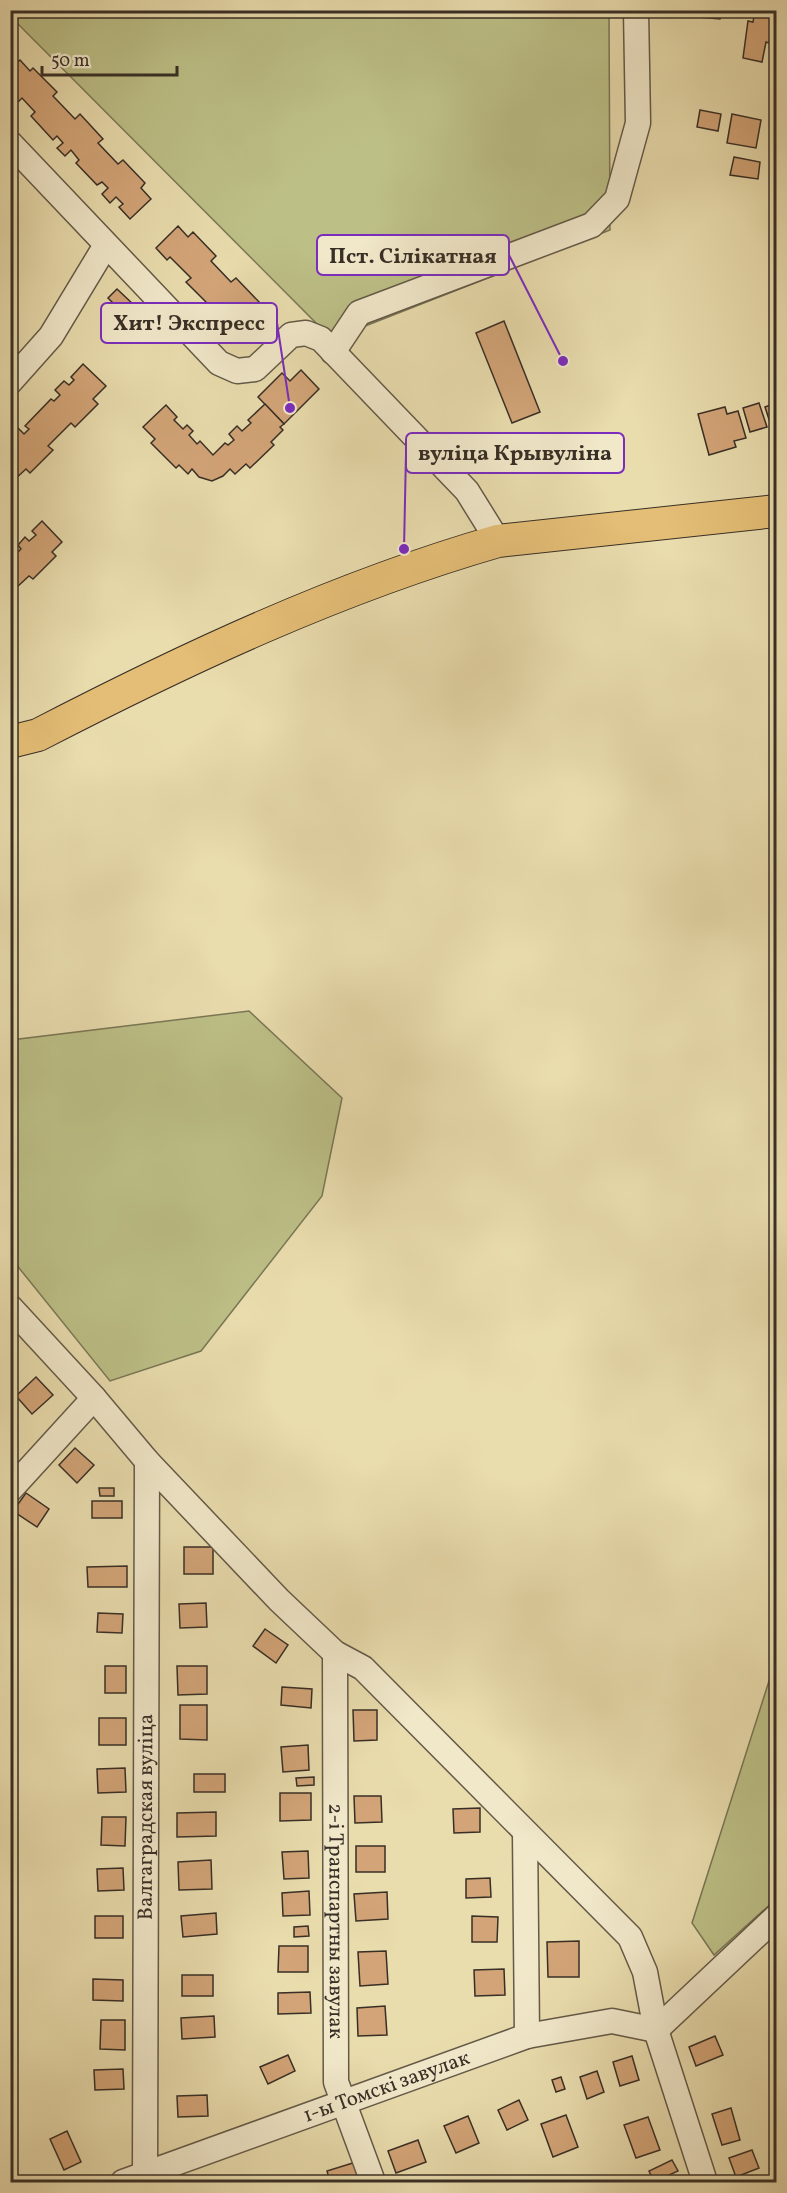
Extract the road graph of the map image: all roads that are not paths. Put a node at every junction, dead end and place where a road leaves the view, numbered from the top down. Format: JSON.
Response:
{"nodes":[{"id":1,"x":636,"y":10,"type":"edge"},
{"id":2,"x":10,"y":143,"type":"edge"},
{"id":3,"x":106,"y":245,"type":"junction"},
{"id":4,"x":333,"y":352,"type":"junction"},
{"id":5,"x":10,"y":382,"type":"edge"},
{"id":6,"x":777,"y":511,"type":"edge"},
{"id":7,"x":498,"y":541,"type":"junction"},
{"id":8,"x":10,"y":742,"type":"edge"},
{"id":9,"x":10,"y":1306,"type":"edge"},
{"id":10,"x":94,"y":1398,"type":"junction"},
{"id":11,"x":147,"y":1461,"type":"junction"},
{"id":12,"x":10,"y":1490,"type":"edge"},
{"id":13,"x":335,"y":1653,"type":"junction"},
{"id":14,"x":525,"y":1832,"type":"junction"},
{"id":15,"x":777,"y":1917,"type":"edge"},
{"id":16,"x":656,"y":2030,"type":"junction"},
{"id":17,"x":527,"y":2036,"type":"junction"},
{"id":18,"x":342,"y":2103,"type":"junction"},
{"id":19,"x":178,"y":2172,"type":"edge"},
{"id":20,"x":134,"y":2178,"type":"edge"},
{"id":21,"x":373,"y":2182,"type":"edge"},
{"id":22,"x":705,"y":2182,"type":"edge"}],
"edges":[{"from":1,"to":4,"type":"street"},
{"from":2,"to":3,"type":"street"},
{"from":3,"to":4,"type":"street"},
{"from":3,"to":5,"type":"street"},
{"from":4,"to":7,"type":"street"},
{"from":6,"to":7,"type":"main road"},
{"from":7,"to":8,"type":"main road"},
{"from":9,"to":10,"type":"street"},
{"from":10,"to":11,"type":"street"},
{"from":10,"to":12,"type":"street"},
{"from":11,"to":13,"type":"street"},
{"from":11,"to":20,"type":"street","name":"Валгаградская вуліца"},
{"from":13,"to":14,"type":"street"},
{"from":13,"to":18,"type":"street","name":"2-і Транспартны завулак"},
{"from":14,"to":16,"type":"street"},
{"from":14,"to":17,"type":"street"},
{"from":15,"to":16,"type":"street"},
{"from":16,"to":17,"type":"street","name":"1-ы Томскі завулак"},
{"from":16,"to":22,"type":"street"},
{"from":17,"to":18,"type":"street","name":"1-ы Томскі завулак"},
{"from":18,"to":19,"type":"street","name":"1-ы Томскі завулак"},
{"from":18,"to":21,"type":"street","name":"2-і Транспартны завулак"},
{"from":19,"to":20,"type":"street","name":"1-ы Томскі завулак"}]}
